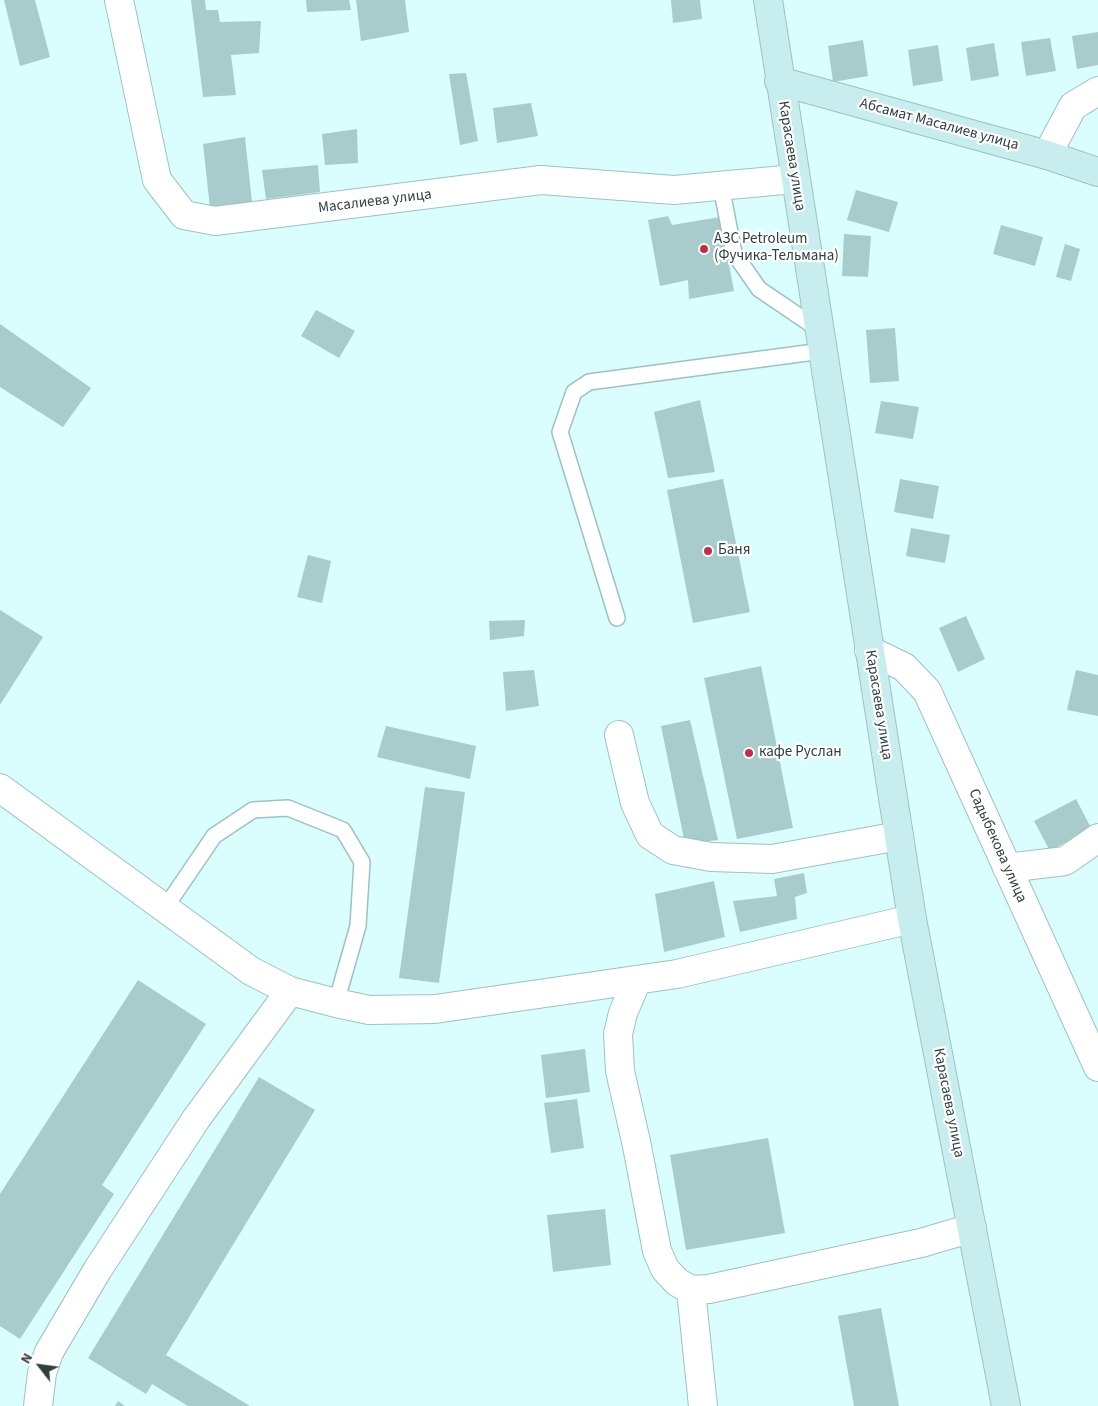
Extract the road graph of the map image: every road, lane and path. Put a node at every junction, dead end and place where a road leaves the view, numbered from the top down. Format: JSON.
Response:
{"nodes":[{"id":1,"x":119,"y":0,"type":"edge"},
{"id":2,"x":768,"y":0,"type":"edge"},
{"id":3,"x":779,"y":81,"type":"junction"},
{"id":4,"x":1098,"y":91,"type":"edge"},
{"id":5,"x":1047,"y":155,"type":"junction"},
{"id":6,"x":1098,"y":172,"type":"edge"},
{"id":7,"x":795,"y":179,"type":"junction"},
{"id":8,"x":720,"y":186,"type":"junction"},
{"id":9,"x":820,"y":340,"type":"junction"},
{"id":10,"x":617,"y":618,"type":"dead end"},
{"id":11,"x":869,"y":650,"type":"junction"},
{"id":12,"x":619,"y":735,"type":"dead end"},
{"id":13,"x":0,"y":788,"type":"edge"},
{"id":14,"x":899,"y":836,"type":"junction"},
{"id":15,"x":1098,"y":838,"type":"edge"},
{"id":16,"x":1007,"y":868,"type":"junction"},
{"id":17,"x":165,"y":908,"type":"junction"},
{"id":18,"x":912,"y":919,"type":"junction"},
{"id":19,"x":637,"y":980,"type":"junction"},
{"id":20,"x":290,"y":991,"type":"junction"},
{"id":21,"x":336,"y":1003,"type":"junction"},
{"id":22,"x":1098,"y":1067,"type":"edge"},
{"id":23,"x":972,"y":1228,"type":"junction"},
{"id":24,"x":691,"y":1290,"type":"junction"},
{"id":25,"x":38,"y":1406,"type":"edge"},
{"id":26,"x":703,"y":1406,"type":"edge"},
{"id":27,"x":1006,"y":1406,"type":"edge"}],
"edges":[{"from":1,"to":8,"type":"street","name":"Масалиева улица"},
{"from":2,"to":3,"type":"street","name":"Карасаева улица"},
{"from":3,"to":5,"type":"street","name":"Абсамат Масалиев улица"},
{"from":3,"to":7,"type":"street","name":"Карасаева улица"},
{"from":4,"to":5,"type":"street"},
{"from":5,"to":6,"type":"street","name":"Абсамат Масалиев улица"},
{"from":7,"to":8,"type":"street","name":"Масалиева улица"},
{"from":7,"to":9,"type":"street","name":"Карасаева улица"},
{"from":8,"to":9,"type":"lane"},
{"from":9,"to":10,"type":"lane"},
{"from":9,"to":11,"type":"street","name":"Карасаева улица"},
{"from":11,"to":14,"type":"street","name":"Карасаева улица"},
{"from":11,"to":16,"type":"street","name":"Садыбекова улица"},
{"from":12,"to":14,"type":"street"},
{"from":13,"to":17,"type":"street"},
{"from":14,"to":18,"type":"street","name":"Карасаева улица"},
{"from":15,"to":16,"type":"street"},
{"from":16,"to":22,"type":"street","name":"Садыбекова улица"},
{"from":17,"to":20,"type":"street"},
{"from":17,"to":21,"type":"lane"},
{"from":18,"to":19,"type":"street"},
{"from":18,"to":23,"type":"street","name":"Карасаева улица"},
{"from":19,"to":21,"type":"street"},
{"from":19,"to":24,"type":"street"},
{"from":20,"to":21,"type":"street"},
{"from":20,"to":25,"type":"street"},
{"from":23,"to":24,"type":"street"},
{"from":23,"to":27,"type":"street","name":"Карасаева улица"},
{"from":24,"to":26,"type":"street"}]}
